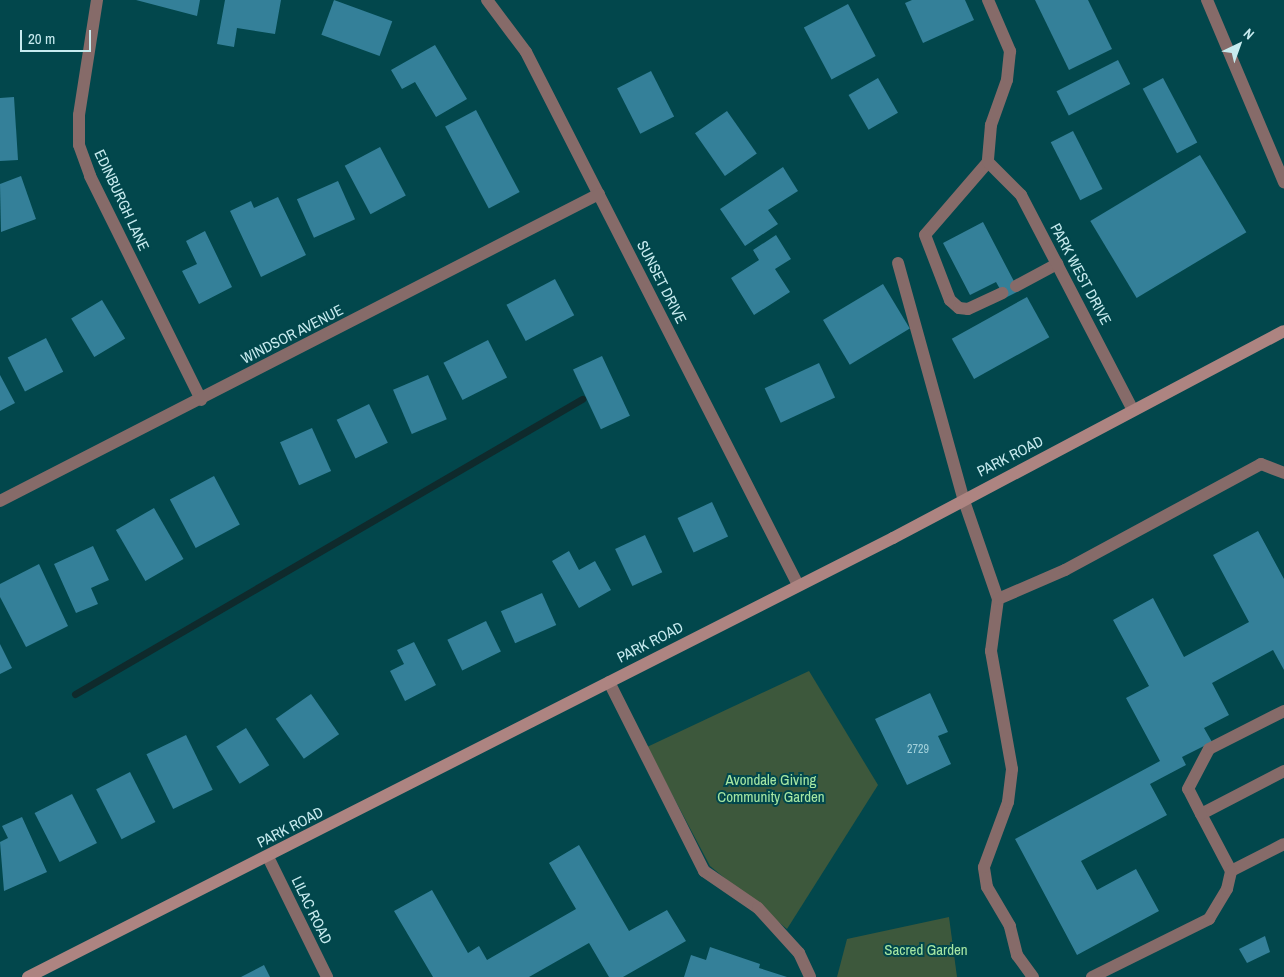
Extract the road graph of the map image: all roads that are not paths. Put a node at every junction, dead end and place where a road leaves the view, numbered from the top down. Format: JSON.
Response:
{"nodes":[{"id":1,"x":97,"y":0,"type":"edge"},
{"id":2,"x":487,"y":0,"type":"edge"},
{"id":3,"x":988,"y":0,"type":"edge"},
{"id":4,"x":1207,"y":0,"type":"edge"},
{"id":5,"x":988,"y":162,"type":"junction"},
{"id":6,"x":1284,"y":182,"type":"edge"},
{"id":7,"x":599,"y":194,"type":"junction"},
{"id":8,"x":898,"y":263,"type":"dead end"},
{"id":9,"x":1057,"y":264,"type":"junction"},
{"id":10,"x":1016,"y":286,"type":"dead end"},
{"id":11,"x":1002,"y":294,"type":"dead end"},
{"id":12,"x":1284,"y":331,"type":"edge"},
{"id":13,"x":201,"y":400,"type":"junction"},
{"id":14,"x":1133,"y":410,"type":"junction"},
{"id":15,"x":1284,"y":473,"type":"edge"},
{"id":16,"x":963,"y":498,"type":"junction"},
{"id":17,"x":0,"y":502,"type":"edge"},
{"id":18,"x":798,"y":585,"type":"junction"},
{"id":19,"x":998,"y":600,"type":"junction"},
{"id":20,"x":608,"y":682,"type":"junction"},
{"id":21,"x":1284,"y":711,"type":"edge"},
{"id":22,"x":1284,"y":771,"type":"edge"},
{"id":23,"x":1201,"y":814,"type":"junction"},
{"id":24,"x":1284,"y":844,"type":"edge"},
{"id":25,"x":268,"y":857,"type":"junction"},
{"id":26,"x":1231,"y":871,"type":"junction"},
{"id":27,"x":28,"y":977,"type":"edge"},
{"id":28,"x":327,"y":977,"type":"edge"},
{"id":29,"x":810,"y":977,"type":"edge"},
{"id":30,"x":1033,"y":977,"type":"edge"},
{"id":31,"x":1092,"y":977,"type":"edge"}],
"edges":[{"from":1,"to":13,"type":"street","name":"EDINBURGH LANE"},
{"from":2,"to":7,"type":"street","name":"SUNSET DRIVE"},
{"from":3,"to":5,"type":"street"},
{"from":4,"to":6,"type":"street"},
{"from":5,"to":9,"type":"street","name":"PARK WEST DRIVE"},
{"from":5,"to":11,"type":"street"},
{"from":7,"to":13,"type":"street","name":"WINDSOR AVENUE"},
{"from":7,"to":18,"type":"street","name":"SUNSET DRIVE"},
{"from":8,"to":16,"type":"street"},
{"from":9,"to":10,"type":"street"},
{"from":9,"to":14,"type":"street","name":"PARK WEST DRIVE"},
{"from":12,"to":14,"type":"main road","name":"PARK ROAD"},
{"from":13,"to":17,"type":"street","name":"WINDSOR AVENUE"},
{"from":14,"to":16,"type":"main road","name":"PARK ROAD"},
{"from":15,"to":19,"type":"street"},
{"from":16,"to":18,"type":"main road","name":"PARK ROAD"},
{"from":16,"to":19,"type":"street"},
{"from":18,"to":20,"type":"main road","name":"PARK ROAD"},
{"from":19,"to":30,"type":"street"},
{"from":20,"to":25,"type":"main road","name":"PARK ROAD"},
{"from":20,"to":29,"type":"street"},
{"from":21,"to":23,"type":"street"},
{"from":22,"to":23,"type":"street"},
{"from":23,"to":26,"type":"street"},
{"from":24,"to":26,"type":"street"},
{"from":25,"to":27,"type":"main road","name":"PARK ROAD"},
{"from":25,"to":28,"type":"street","name":"LILAC ROAD"},
{"from":26,"to":31,"type":"street"}]}
